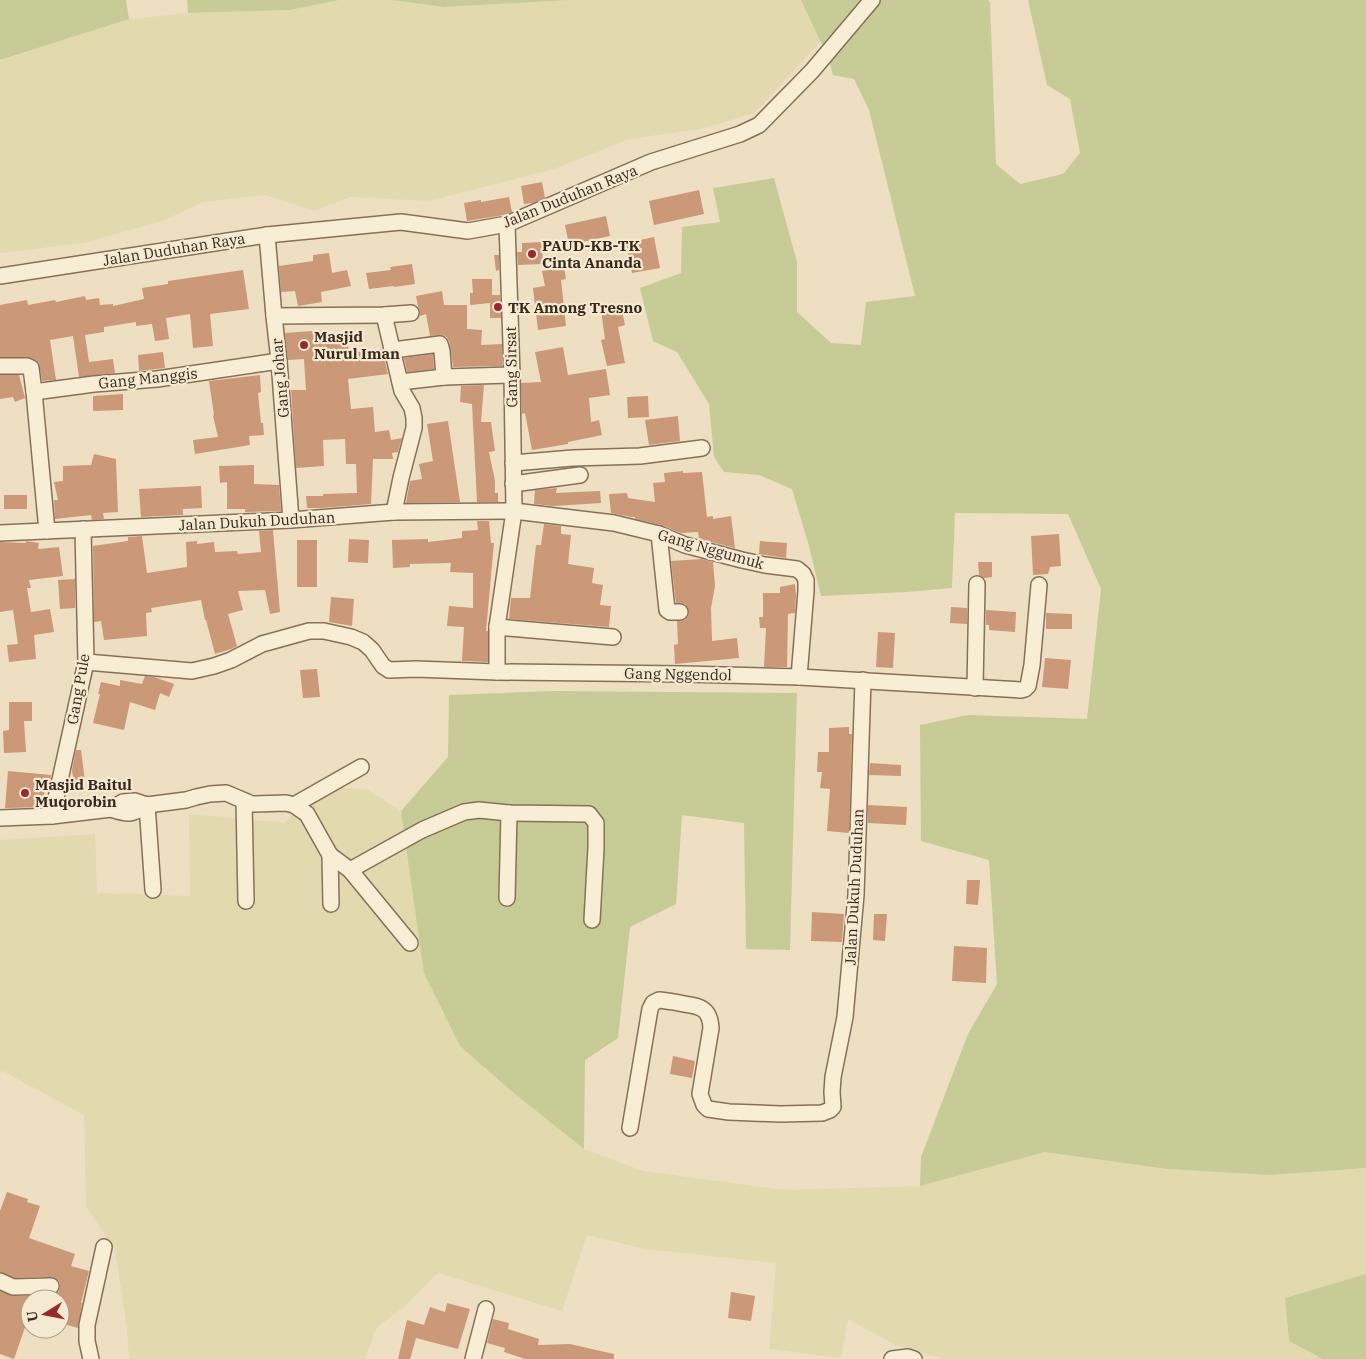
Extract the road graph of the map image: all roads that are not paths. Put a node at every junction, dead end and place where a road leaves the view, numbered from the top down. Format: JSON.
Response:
{"nodes":[{"id":1,"x":872,"y":0,"type":"edge"},
{"id":2,"x":507,"y":224,"type":"junction"},
{"id":3,"x":267,"y":235,"type":"junction"},
{"id":4,"x":0,"y":276,"type":"edge"},
{"id":5,"x":411,"y":313,"type":"dead end"},
{"id":6,"x":384,"y":314,"type":"junction"},
{"id":7,"x":274,"y":316,"type":"junction"},
{"id":8,"x":393,"y":350,"type":"junction"},
{"id":9,"x":279,"y":361,"type":"junction"},
{"id":10,"x":0,"y":366,"type":"edge"},
{"id":11,"x":512,"y":375,"type":"junction"},
{"id":12,"x":444,"y":377,"type":"junction"},
{"id":13,"x":400,"y":382,"type":"junction"},
{"id":14,"x":34,"y":392,"type":"junction"},
{"id":15,"x":702,"y":448,"type":"dead end"},
{"id":16,"x":513,"y":463,"type":"junction"},
{"id":17,"x":580,"y":475,"type":"dead end"},
{"id":18,"x":513,"y":484,"type":"junction"},
{"id":19,"x":514,"y":511,"type":"junction"},
{"id":20,"x":394,"y":512,"type":"junction"},
{"id":21,"x":291,"y":520,"type":"junction"},
{"id":22,"x":83,"y":529,"type":"junction"},
{"id":23,"x":47,"y":531,"type":"junction"},
{"id":24,"x":0,"y":533,"type":"edge"},
{"id":25,"x":659,"y":534,"type":"junction"},
{"id":26,"x":978,"y":584,"type":"dead end"},
{"id":27,"x":1039,"y":586,"type":"dead end"},
{"id":28,"x":680,"y":612,"type":"dead end"},
{"id":29,"x":497,"y":626,"type":"junction"},
{"id":30,"x":613,"y":637,"type":"dead end"},
{"id":31,"x":86,"y":662,"type":"junction"},
{"id":32,"x":497,"y":672,"type":"junction"},
{"id":33,"x":799,"y":677,"type":"junction"},
{"id":34,"x":862,"y":680,"type":"junction"},
{"id":35,"x":975,"y":688,"type":"junction"},
{"id":36,"x":361,"y":766,"type":"dead end"},
{"id":37,"x":244,"y":801,"type":"junction"},
{"id":38,"x":146,"y":805,"type":"junction"},
{"id":39,"x":294,"y":805,"type":"junction"},
{"id":40,"x":509,"y":813,"type":"junction"},
{"id":41,"x":52,"y":816,"type":"junction"},
{"id":42,"x":0,"y":818,"type":"edge"},
{"id":43,"x":330,"y":855,"type":"junction"},
{"id":44,"x":350,"y":870,"type":"junction"},
{"id":45,"x":153,"y":890,"type":"dead end"},
{"id":46,"x":507,"y":898,"type":"dead end"},
{"id":47,"x":246,"y":901,"type":"dead end"},
{"id":48,"x":332,"y":904,"type":"dead end"},
{"id":49,"x":592,"y":920,"type":"dead end"},
{"id":50,"x":410,"y":943,"type":"dead end"},
{"id":51,"x":630,"y":1128,"type":"dead end"},
{"id":52,"x":104,"y":1246,"type":"dead end"},
{"id":53,"x":0,"y":1281,"type":"edge"},
{"id":54,"x":51,"y":1286,"type":"dead end"},
{"id":55,"x":486,"y":1309,"type":"dead end"},
{"id":56,"x":86,"y":1355,"type":"edge"},
{"id":57,"x":473,"y":1359,"type":"edge"},
{"id":58,"x":892,"y":1359,"type":"edge"},
{"id":59,"x":914,"y":1359,"type":"edge"}],
"edges":[{"from":1,"to":2,"type":"street","name":"Jalan Duduhan Raya"},
{"from":2,"to":3,"type":"street","name":"Jalan Duduhan Raya"},
{"from":2,"to":11,"type":"street","name":"Gang Sirsat"},
{"from":3,"to":4,"type":"street","name":"Jalan Duduhan Raya"},
{"from":3,"to":7,"type":"street","name":"Gang Johar"},
{"from":5,"to":6,"type":"street"},
{"from":6,"to":7,"type":"street"},
{"from":6,"to":8,"type":"street"},
{"from":7,"to":9,"type":"street","name":"Gang Johar"},
{"from":8,"to":12,"type":"street"},
{"from":8,"to":13,"type":"street"},
{"from":9,"to":14,"type":"street","name":"Gang Manggis"},
{"from":9,"to":21,"type":"street","name":"Gang Johar"},
{"from":10,"to":14,"type":"street"},
{"from":11,"to":12,"type":"street"},
{"from":11,"to":16,"type":"street","name":"Gang Sirsat"},
{"from":12,"to":13,"type":"street"},
{"from":13,"to":20,"type":"street"},
{"from":14,"to":23,"type":"street"},
{"from":15,"to":16,"type":"street"},
{"from":16,"to":18,"type":"street","name":"Gang Sirsat"},
{"from":17,"to":18,"type":"street"},
{"from":18,"to":19,"type":"street","name":"Gang Sirsat"},
{"from":19,"to":20,"type":"street","name":"Jalan Dukuh Duduhan"},
{"from":19,"to":25,"type":"street","name":"Gang Nggumuk"},
{"from":19,"to":29,"type":"street"},
{"from":20,"to":21,"type":"street","name":"Jalan Dukuh Duduhan"},
{"from":21,"to":22,"type":"street","name":"Jalan Dukuh Duduhan"},
{"from":22,"to":23,"type":"street","name":"Jalan Dukuh Duduhan"},
{"from":22,"to":31,"type":"street","name":"Gang Pule"},
{"from":23,"to":24,"type":"street","name":"Jalan Dukuh Duduhan"},
{"from":25,"to":28,"type":"street"},
{"from":25,"to":33,"type":"street","name":"Gang Nggumuk"},
{"from":26,"to":35,"type":"street"},
{"from":27,"to":35,"type":"street","name":"Gang Nggendol"},
{"from":29,"to":30,"type":"street"},
{"from":29,"to":32,"type":"street"},
{"from":31,"to":32,"type":"street","name":"Gang Nggendol"},
{"from":31,"to":41,"type":"street","name":"Gang Pule"},
{"from":32,"to":33,"type":"street","name":"Gang Nggendol"},
{"from":33,"to":34,"type":"street","name":"Gang Nggendol"},
{"from":34,"to":35,"type":"street","name":"Gang Nggendol"},
{"from":34,"to":51,"type":"street","name":"Jalan Dukuh Duduhan"},
{"from":36,"to":39,"type":"street"},
{"from":37,"to":38,"type":"street"},
{"from":37,"to":39,"type":"street"},
{"from":37,"to":47,"type":"street"},
{"from":38,"to":41,"type":"street"},
{"from":38,"to":45,"type":"street"},
{"from":39,"to":43,"type":"street"},
{"from":40,"to":44,"type":"street"},
{"from":40,"to":46,"type":"street"},
{"from":40,"to":49,"type":"street"},
{"from":41,"to":42,"type":"street"},
{"from":43,"to":44,"type":"street"},
{"from":43,"to":48,"type":"street"},
{"from":44,"to":50,"type":"street"},
{"from":52,"to":56,"type":"street"},
{"from":53,"to":54,"type":"street"},
{"from":55,"to":57,"type":"street"},
{"from":58,"to":59,"type":"street"}]}
